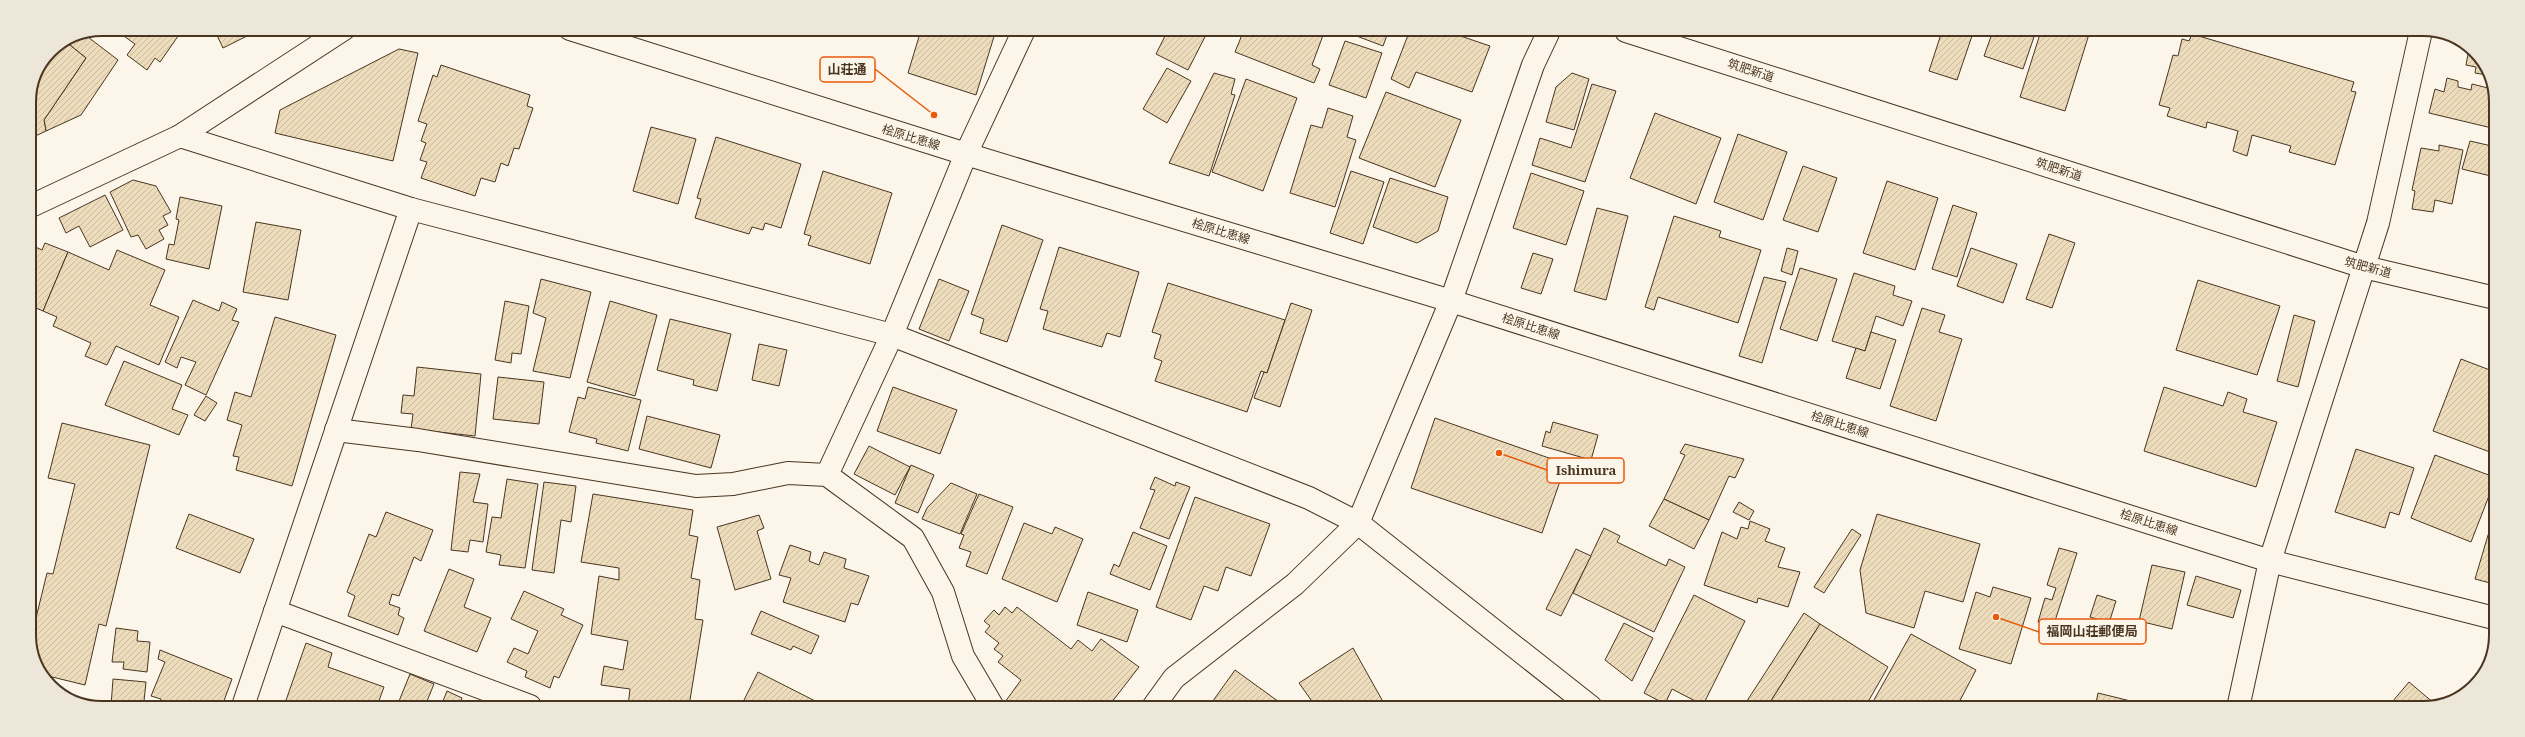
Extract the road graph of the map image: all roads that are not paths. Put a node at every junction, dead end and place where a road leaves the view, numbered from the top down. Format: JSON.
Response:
{"nodes":[{"id":1,"x":333,"y":36,"type":"edge"},
{"id":2,"x":589,"y":36,"type":"edge"},
{"id":3,"x":1021,"y":36,"type":"edge"},
{"id":4,"x":1546,"y":36,"type":"edge"},
{"id":5,"x":1642,"y":36,"type":"edge"},
{"id":6,"x":2420,"y":36,"type":"edge"},
{"id":7,"x":180,"y":136,"type":"junction"},
{"id":8,"x":966,"y":154,"type":"junction"},
{"id":9,"x":36,"y":204,"type":"edge"},
{"id":10,"x":411,"y":209,"type":"junction"},
{"id":11,"x":2364,"y":267,"type":"junction"},
{"id":12,"x":2489,"y":297,"type":"edge"},
{"id":13,"x":1451,"y":300,"type":"junction"},
{"id":14,"x":892,"y":335,"type":"junction"},
{"id":15,"x":336,"y":430,"type":"junction"},
{"id":16,"x":827,"y":475,"type":"junction"},
{"id":17,"x":1358,"y":523,"type":"junction"},
{"id":18,"x":2270,"y":560,"type":"junction"},
{"id":19,"x":275,"y":611,"type":"junction"},
{"id":20,"x":2489,"y":617,"type":"edge"},
{"id":21,"x":245,"y":701,"type":"edge"},
{"id":22,"x":517,"y":701,"type":"edge"},
{"id":23,"x":990,"y":701,"type":"edge"},
{"id":24,"x":1157,"y":701,"type":"edge"},
{"id":25,"x":1583,"y":701,"type":"edge"},
{"id":26,"x":2240,"y":701,"type":"edge"}],
"edges":[{"from":1,"to":7,"type":"street"},
{"from":2,"to":8,"type":"street","name":"桧原比恵線"},
{"from":3,"to":8,"type":"street"},
{"from":4,"to":13,"type":"street"},
{"from":5,"to":11,"type":"street","name":"筑肥新道"},
{"from":6,"to":11,"type":"street"},
{"from":7,"to":9,"type":"street"},
{"from":7,"to":10,"type":"street"},
{"from":8,"to":13,"type":"street","name":"桧原比恵線"},
{"from":8,"to":14,"type":"street"},
{"from":10,"to":14,"type":"street"},
{"from":10,"to":15,"type":"street"},
{"from":11,"to":12,"type":"street","name":"筑肥新道"},
{"from":11,"to":18,"type":"street"},
{"from":13,"to":17,"type":"street"},
{"from":13,"to":18,"type":"street","name":"桧原比恵線"},
{"from":14,"to":16,"type":"street"},
{"from":14,"to":17,"type":"street"},
{"from":15,"to":16,"type":"street"},
{"from":15,"to":19,"type":"street"},
{"from":16,"to":23,"type":"street"},
{"from":17,"to":24,"type":"street"},
{"from":17,"to":25,"type":"street"},
{"from":18,"to":20,"type":"street","name":"桧原比恵線"},
{"from":18,"to":26,"type":"street"},
{"from":19,"to":21,"type":"street"},
{"from":19,"to":22,"type":"street"}]}
